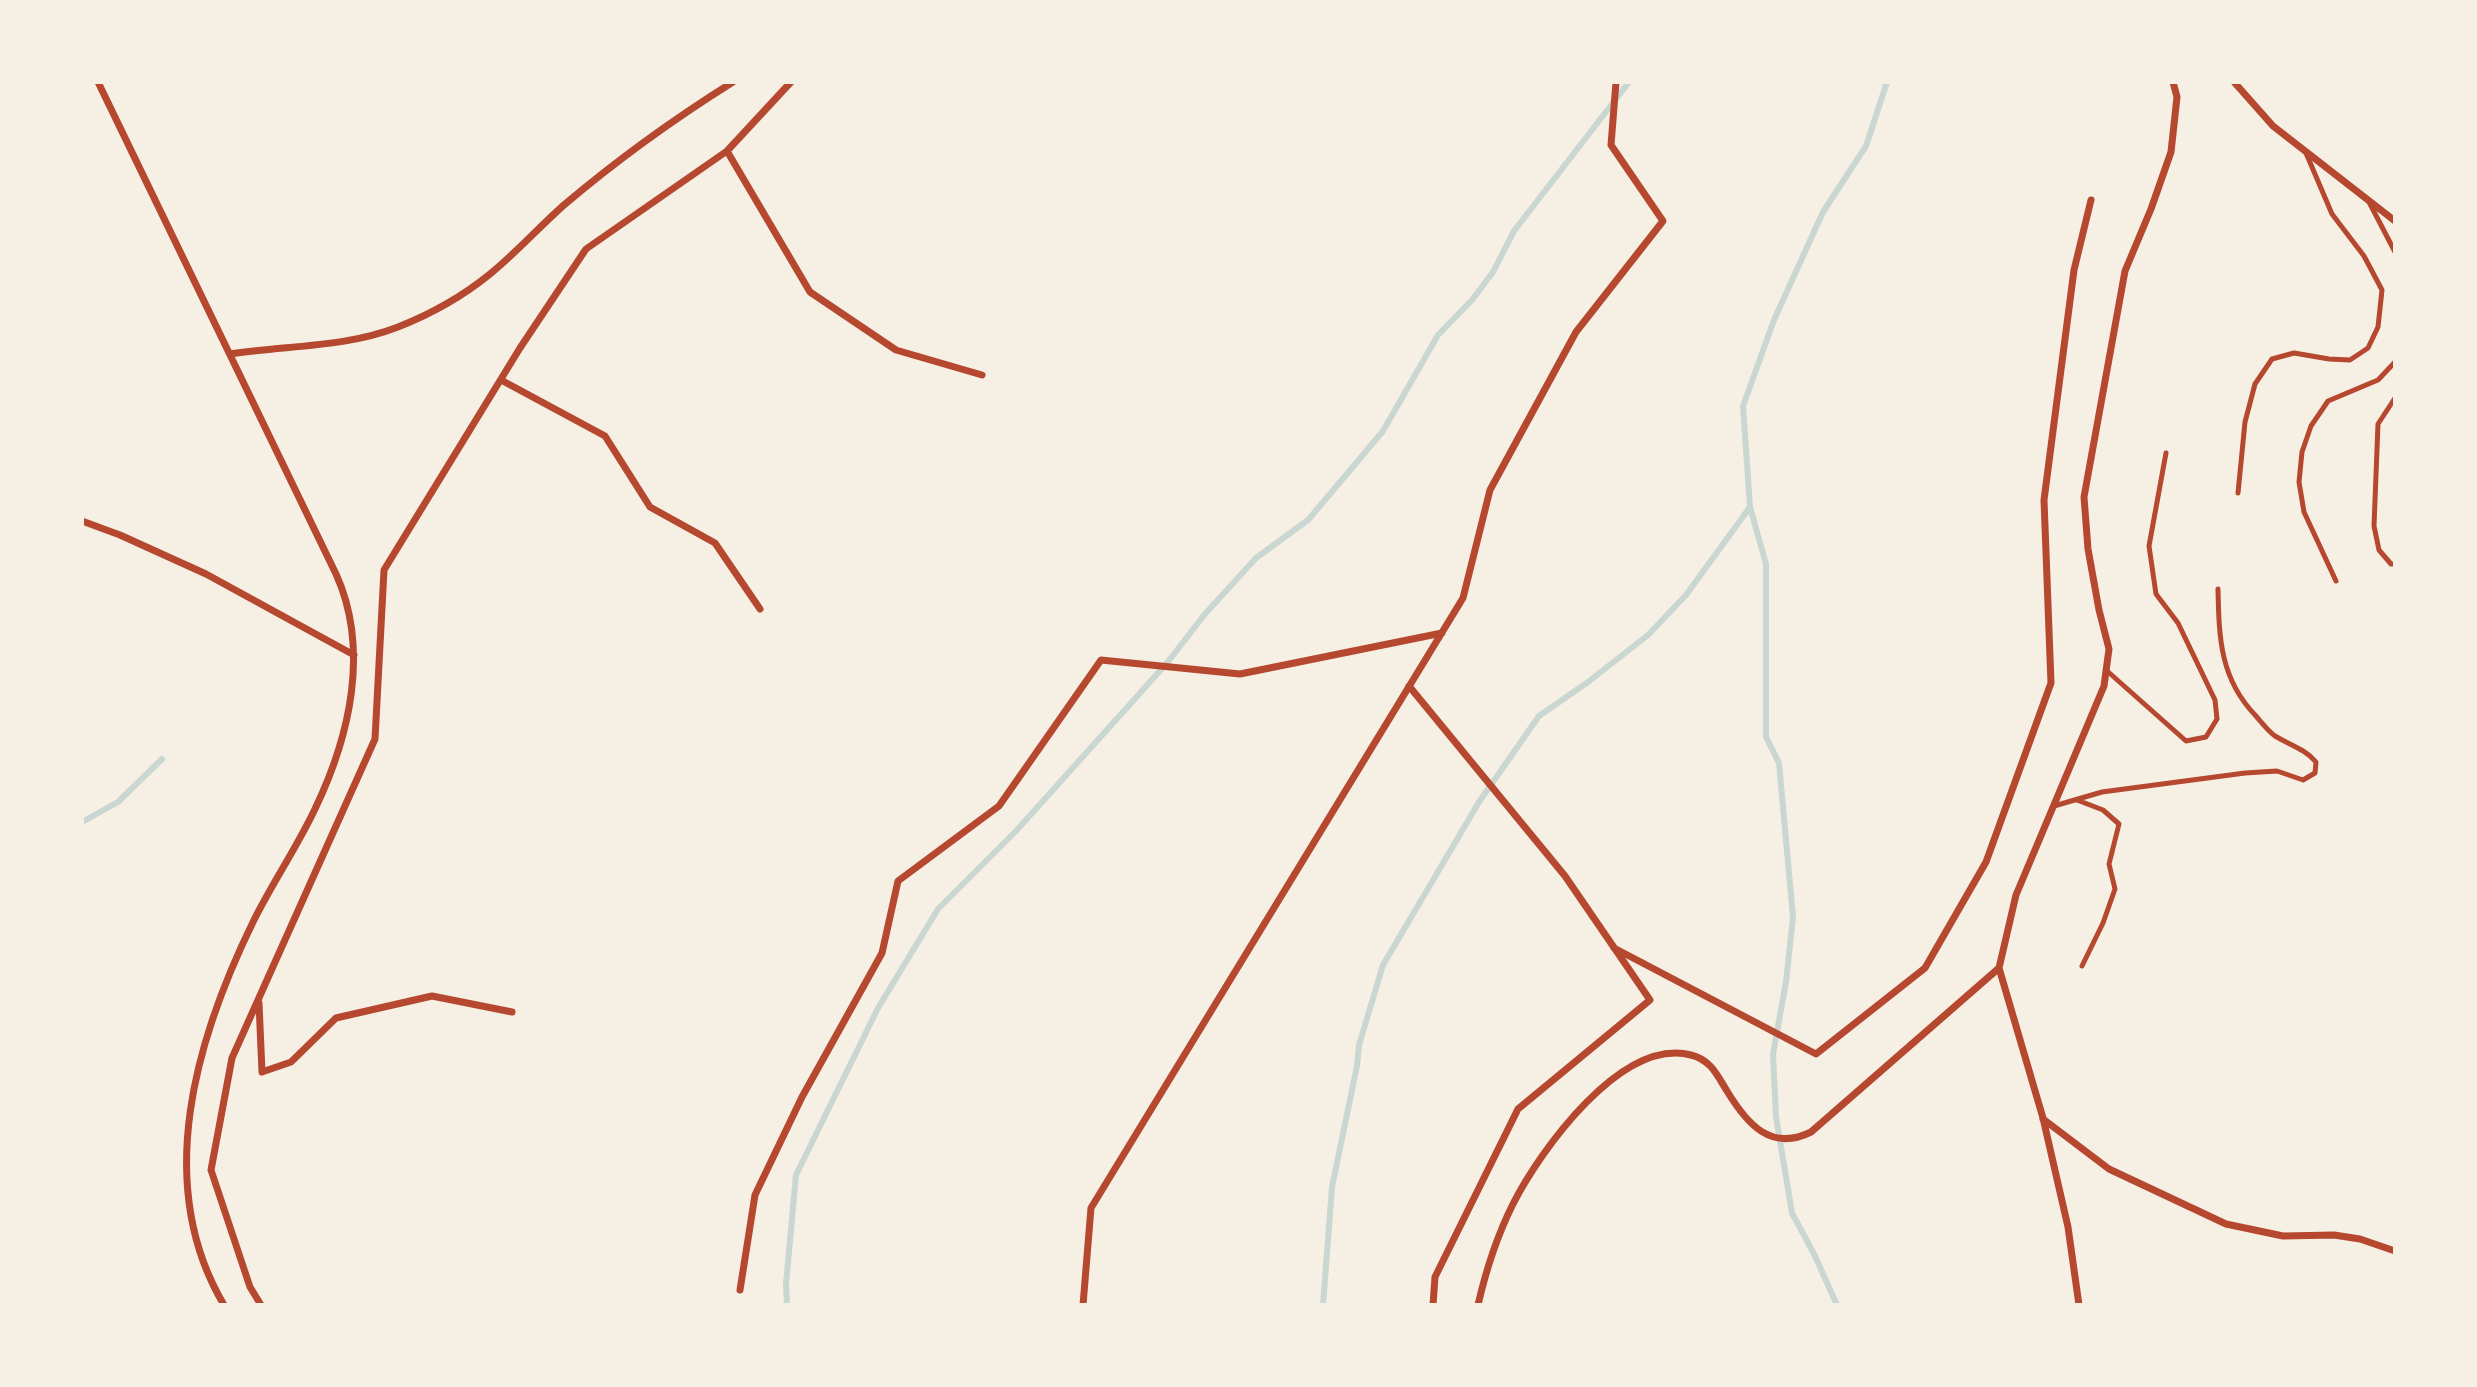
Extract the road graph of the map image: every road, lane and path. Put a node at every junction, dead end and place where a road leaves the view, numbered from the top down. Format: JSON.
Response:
{"nodes":[{"id":1,"x":98,"y":82,"type":"edge"},
{"id":2,"x":733,"y":82,"type":"edge"},
{"id":3,"x":791,"y":82,"type":"edge"},
{"id":4,"x":1616,"y":82,"type":"edge"},
{"id":5,"x":2173,"y":82,"type":"edge"},
{"id":6,"x":2234,"y":82,"type":"edge"},
{"id":7,"x":2304,"y":150,"type":"junction"},
{"id":8,"x":727,"y":151,"type":"junction"},
{"id":9,"x":2367,"y":199,"type":"junction"},
{"id":10,"x":2091,"y":200,"type":"dead end"},
{"id":11,"x":2395,"y":221,"type":"edge"},
{"id":12,"x":2395,"y":252,"type":"edge"},
{"id":13,"x":230,"y":354,"type":"junction"},
{"id":14,"x":2395,"y":362,"type":"edge"},
{"id":15,"x":982,"y":375,"type":"dead end"},
{"id":16,"x":501,"y":380,"type":"junction"},
{"id":17,"x":2395,"y":398,"type":"edge"},
{"id":18,"x":2166,"y":453,"type":"dead end"},
{"id":19,"x":2238,"y":493,"type":"dead end"},
{"id":20,"x":82,"y":521,"type":"edge"},
{"id":21,"x":2395,"y":564,"type":"edge"},
{"id":22,"x":2336,"y":581,"type":"dead end"},
{"id":23,"x":2218,"y":589,"type":"dead end"},
{"id":24,"x":761,"y":609,"type":"dead end"},
{"id":25,"x":1442,"y":633,"type":"junction"},
{"id":26,"x":354,"y":655,"type":"junction"},
{"id":27,"x":2106,"y":670,"type":"junction"},
{"id":28,"x":1409,"y":686,"type":"junction"},
{"id":29,"x":2077,"y":799,"type":"junction"},
{"id":30,"x":2054,"y":806,"type":"junction"},
{"id":31,"x":1614,"y":948,"type":"junction"},
{"id":32,"x":2082,"y":966,"type":"dead end"},
{"id":33,"x":1999,"y":968,"type":"junction"},
{"id":34,"x":258,"y":999,"type":"junction"},
{"id":35,"x":512,"y":1012,"type":"dead end"},
{"id":36,"x":2043,"y":1118,"type":"junction"},
{"id":37,"x":2395,"y":1251,"type":"edge"},
{"id":38,"x":740,"y":1290,"type":"dead end"},
{"id":39,"x":224,"y":1305,"type":"edge"},
{"id":40,"x":261,"y":1305,"type":"edge"},
{"id":41,"x":1083,"y":1305,"type":"edge"},
{"id":42,"x":1433,"y":1305,"type":"edge"},
{"id":43,"x":1478,"y":1305,"type":"edge"},
{"id":44,"x":2078,"y":1305,"type":"edge"}],
"edges":[{"from":1,"to":13,"type":"street"},
{"from":2,"to":13,"type":"street"},
{"from":3,"to":8,"type":"street"},
{"from":4,"to":25,"type":"street"},
{"from":5,"to":27,"type":"street"},
{"from":6,"to":7,"type":"street"},
{"from":7,"to":9,"type":"street"},
{"from":7,"to":19,"type":"lane"},
{"from":8,"to":15,"type":"street"},
{"from":8,"to":16,"type":"street"},
{"from":9,"to":11,"type":"street"},
{"from":9,"to":12,"type":"lane"},
{"from":10,"to":31,"type":"street"},
{"from":13,"to":26,"type":"street"},
{"from":14,"to":22,"type":"lane"},
{"from":16,"to":24,"type":"street"},
{"from":16,"to":34,"type":"street"},
{"from":17,"to":21,"type":"lane"},
{"from":18,"to":27,"type":"lane"},
{"from":20,"to":26,"type":"street"},
{"from":23,"to":29,"type":"lane"},
{"from":25,"to":28,"type":"street"},
{"from":25,"to":38,"type":"street"},
{"from":26,"to":39,"type":"street"},
{"from":27,"to":30,"type":"street"},
{"from":28,"to":31,"type":"street"},
{"from":28,"to":41,"type":"street"},
{"from":29,"to":30,"type":"lane"},
{"from":29,"to":32,"type":"lane"},
{"from":30,"to":33,"type":"street"},
{"from":31,"to":42,"type":"street"},
{"from":33,"to":36,"type":"street"},
{"from":33,"to":43,"type":"street"},
{"from":34,"to":35,"type":"street"},
{"from":34,"to":40,"type":"street"},
{"from":36,"to":37,"type":"street"},
{"from":36,"to":44,"type":"street"}]}
